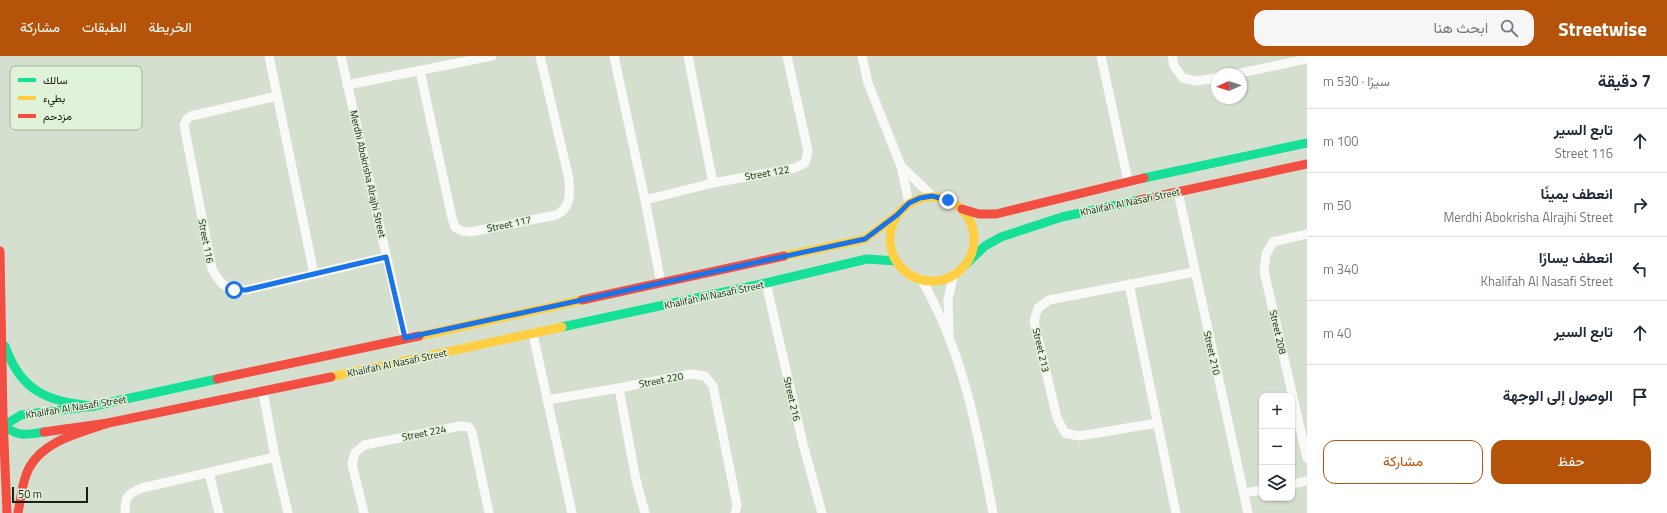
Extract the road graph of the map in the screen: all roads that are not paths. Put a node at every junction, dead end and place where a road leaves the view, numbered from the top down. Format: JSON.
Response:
{"nodes":[{"id":1,"x":269,"y":56,"type":"edge"},
{"id":2,"x":341,"y":56,"type":"edge"},
{"id":3,"x":492,"y":56,"type":"edge"},
{"id":4,"x":540,"y":56,"type":"edge"},
{"id":5,"x":614,"y":56,"type":"edge"},
{"id":6,"x":688,"y":56,"type":"edge"},
{"id":7,"x":787,"y":56,"type":"edge"},
{"id":8,"x":862,"y":56,"type":"edge"},
{"id":9,"x":1101,"y":56,"type":"edge"},
{"id":10,"x":1172,"y":56,"type":"edge"},
{"id":11,"x":1306,"y":58,"type":"edge"},
{"id":12,"x":420,"y":71,"type":"junction"},
{"id":13,"x":1247,"y":71,"type":"edge"},
{"id":14,"x":1211,"y":79,"type":"edge"},
{"id":15,"x":347,"y":85,"type":"junction"},
{"id":16,"x":277,"y":96,"type":"junction"},
{"id":17,"x":1307,"y":143,"type":"edge"},
{"id":18,"x":1280,"y":159,"type":"junction"},
{"id":19,"x":1307,"y":164,"type":"edge"},
{"id":20,"x":901,"y":166,"type":"junction"},
{"id":21,"x":1128,"y":181,"type":"junction"},
{"id":22,"x":713,"y":183,"type":"junction"},
{"id":23,"x":1178,"y":192,"type":"junction"},
{"id":24,"x":932,"y":196,"type":"junction"},
{"id":25,"x":645,"y":200,"type":"junction"},
{"id":26,"x":909,"y":203,"type":"junction"},
{"id":27,"x":962,"y":209,"type":"junction"},
{"id":28,"x":897,"y":215,"type":"junction"},
{"id":29,"x":1307,"y":234,"type":"edge"},
{"id":30,"x":0,"y":251,"type":"edge"},
{"id":31,"x":386,"y":257,"type":"junction"},
{"id":32,"x":896,"y":261,"type":"junction"},
{"id":33,"x":964,"y":266,"type":"junction"},
{"id":34,"x":1194,"y":272,"type":"junction"},
{"id":35,"x":314,"y":274,"type":"junction"},
{"id":36,"x":954,"y":274,"type":"junction"},
{"id":37,"x":921,"y":279,"type":"junction"},
{"id":38,"x":661,"y":283,"type":"junction"},
{"id":39,"x":766,"y":283,"type":"junction"},
{"id":40,"x":1129,"y":284,"type":"junction"},
{"id":41,"x":533,"y":334,"type":"junction"},
{"id":42,"x":2,"y":335,"type":"junction"},
{"id":43,"x":405,"y":338,"type":"junction"},
{"id":44,"x":949,"y":339,"type":"junction"},
{"id":45,"x":619,"y":388,"type":"junction"},
{"id":46,"x":263,"y":392,"type":"junction"},
{"id":47,"x":547,"y":400,"type":"junction"},
{"id":48,"x":94,"y":406,"type":"junction"},
{"id":49,"x":108,"y":423,"type":"junction"},
{"id":50,"x":1157,"y":423,"type":"junction"},
{"id":51,"x":1,"y":426,"type":"edge"},
{"id":52,"x":275,"y":457,"type":"junction"},
{"id":53,"x":1307,"y":458,"type":"edge"},
{"id":54,"x":209,"y":474,"type":"junction"},
{"id":55,"x":1307,"y":481,"type":"edge"},
{"id":56,"x":1295,"y":483,"type":"edge"},
{"id":57,"x":1259,"y":490,"type":"edge"},
{"id":58,"x":1244,"y":493,"type":"junction"},
{"id":59,"x":7,"y":513,"type":"edge"},
{"id":60,"x":18,"y":513,"type":"edge"},
{"id":61,"x":125,"y":513,"type":"edge"},
{"id":62,"x":219,"y":513,"type":"edge"},
{"id":63,"x":288,"y":513,"type":"edge"},
{"id":64,"x":364,"y":513,"type":"edge"},
{"id":65,"x":489,"y":513,"type":"edge"},
{"id":66,"x":572,"y":513,"type":"edge"},
{"id":67,"x":645,"y":513,"type":"edge"},
{"id":68,"x":735,"y":513,"type":"edge"},
{"id":69,"x":822,"y":513,"type":"edge"},
{"id":70,"x":993,"y":513,"type":"edge"},
{"id":71,"x":1176,"y":513,"type":"edge"},
{"id":72,"x":1248,"y":513,"type":"edge"}],
"edges":[{"from":1,"to":16,"type":"street"},
{"from":2,"to":15,"type":"street","name":"Merdhi Abokrisha Alrajhi Street"},
{"from":3,"to":12,"type":"street"},
{"from":4,"to":12,"type":"street","name":"Street 117"},
{"from":5,"to":25,"type":"street"},
{"from":6,"to":22,"type":"street"},
{"from":7,"to":22,"type":"street","name":"Street 122"},
{"from":8,"to":20,"type":"street"},
{"from":9,"to":21,"type":"street"},
{"from":10,"to":14,"type":"street"},
{"from":11,"to":13,"type":"street"},
{"from":12,"to":15,"type":"street"},
{"from":15,"to":31,"type":"street","name":"Merdhi Abokrisha Alrajhi Street"},
{"from":16,"to":35,"type":"street"},
{"from":16,"to":35,"type":"street","name":"Street 116"},
{"from":17,"to":18,"type":"street","name":"Khalifah Al Nasafi Street"},
{"from":18,"to":19,"type":"street","name":"Khalifah Al Nasafi Street"},
{"from":18,"to":21,"type":"street","name":"Khalifah Al Nasafi Street"},
{"from":18,"to":23,"type":"street","name":"Khalifah Al Nasafi Street"},
{"from":20,"to":24,"type":"street"},
{"from":20,"to":26,"type":"street"},
{"from":21,"to":27,"type":"street","name":"Khalifah Al Nasafi Street"},
{"from":22,"to":25,"type":"street","name":"Street 122"},
{"from":23,"to":33,"type":"street","name":"Khalifah Al Nasafi Street"},
{"from":23,"to":34,"type":"street","name":"Street 210"},
{"from":24,"to":26,"type":"street"},
{"from":24,"to":27,"type":"street"},
{"from":25,"to":38,"type":"street"},
{"from":26,"to":28,"type":"street"},
{"from":27,"to":33,"type":"street"},
{"from":28,"to":32,"type":"street"},
{"from":28,"to":38,"type":"street","name":"Khalifah Al Nasafi Street"},
{"from":29,"to":53,"type":"street","name":"Street 208"},
{"from":30,"to":42,"type":"street"},
{"from":31,"to":35,"type":"street","name":"Street 116"},
{"from":31,"to":43,"type":"street","name":"Merdhi Abokrisha Alrajhi Street"},
{"from":32,"to":37,"type":"street"},
{"from":32,"to":39,"type":"street","name":"Khalifah Al Nasafi Street"},
{"from":33,"to":36,"type":"street"},
{"from":34,"to":40,"type":"street","name":"Street 213"},
{"from":34,"to":58,"type":"street","name":"Street 210"},
{"from":36,"to":37,"type":"street"},
{"from":36,"to":44,"type":"street"},
{"from":37,"to":44,"type":"street"},
{"from":38,"to":43,"type":"street","name":"Khalifah Al Nasafi Street"},
{"from":39,"to":41,"type":"street","name":"Khalifah Al Nasafi Street"},
{"from":39,"to":69,"type":"street","name":"Street 216"},
{"from":40,"to":50,"type":"street"},
{"from":40,"to":50,"type":"street","name":"Street 213"},
{"from":41,"to":46,"type":"street","name":"Khalifah Al Nasafi Street"},
{"from":41,"to":47,"type":"street"},
{"from":42,"to":48,"type":"street"},
{"from":42,"to":51,"type":"street"},
{"from":43,"to":48,"type":"street","name":"Khalifah Al Nasafi Street"},
{"from":44,"to":70,"type":"street"},
{"from":45,"to":47,"type":"street","name":"Street 220"},
{"from":45,"to":67,"type":"street"},
{"from":45,"to":68,"type":"street","name":"Street 220"},
{"from":46,"to":49,"type":"street","name":"Khalifah Al Nasafi Street"},
{"from":46,"to":52,"type":"street"},
{"from":47,"to":66,"type":"street"},
{"from":48,"to":51,"type":"street","name":"Khalifah Al Nasafi Street"},
{"from":49,"to":51,"type":"street","name":"Khalifah Al Nasafi Street"},
{"from":49,"to":60,"type":"street"},
{"from":50,"to":71,"type":"street"},
{"from":51,"to":59,"type":"street"},
{"from":52,"to":54,"type":"street"},
{"from":52,"to":63,"type":"street"},
{"from":54,"to":61,"type":"street"},
{"from":54,"to":62,"type":"street"},
{"from":55,"to":56,"type":"street"},
{"from":57,"to":58,"type":"street"},
{"from":58,"to":72,"type":"street","name":"Street 210"},
{"from":64,"to":65,"type":"street","name":"Street 224"}]}
